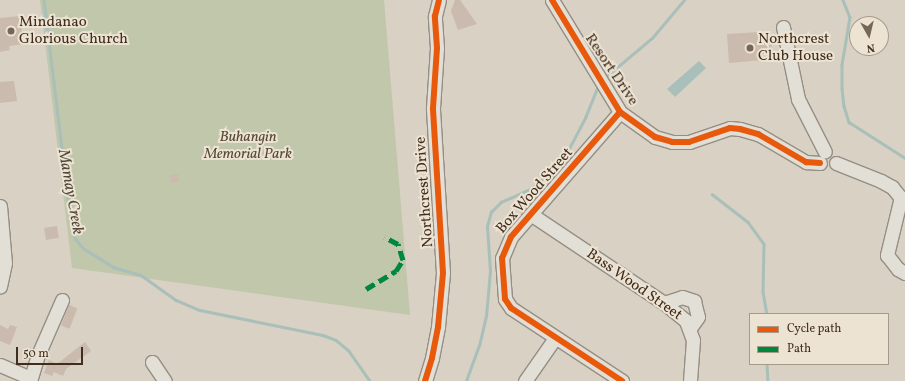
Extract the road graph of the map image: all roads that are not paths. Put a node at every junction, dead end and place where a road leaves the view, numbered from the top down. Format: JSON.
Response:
{"nodes":[{"id":1,"x":439,"y":0,"type":"edge"},
{"id":2,"x":552,"y":0,"type":"edge"},
{"id":3,"x":783,"y":27,"type":"dead end"},
{"id":4,"x":620,"y":112,"type":"junction"},
{"id":5,"x":823,"y":158,"type":"junction"},
{"id":6,"x":903,"y":201,"type":"edge"},
{"id":7,"x":0,"y":206,"type":"edge"},
{"id":8,"x":532,"y":215,"type":"junction"},
{"id":9,"x":905,"y":273,"type":"edge"},
{"id":10,"x":0,"y":286,"type":"edge"},
{"id":11,"x":62,"y":300,"type":"dead end"},
{"id":12,"x":664,"y":303,"type":"junction"},
{"id":13,"x":690,"y":328,"type":"junction"},
{"id":14,"x":555,"y":338,"type":"junction"},
{"id":15,"x":152,"y":362,"type":"dead end"},
{"id":16,"x":0,"y":365,"type":"edge"},
{"id":17,"x":30,"y":380,"type":"edge"},
{"id":18,"x":165,"y":381,"type":"edge"},
{"id":19,"x":425,"y":381,"type":"edge"},
{"id":20,"x":525,"y":381,"type":"edge"},
{"id":21,"x":622,"y":381,"type":"edge"},
{"id":22,"x":690,"y":381,"type":"edge"}],
"edges":[{"from":1,"to":19,"type":"street","name":"Northcrest Drive"},
{"from":2,"to":4,"type":"street","name":"Resort Drive"},
{"from":3,"to":5,"type":"street"},
{"from":4,"to":5,"type":"street","name":"Resort Drive"},
{"from":4,"to":8,"type":"street","name":"Box Wood Street"},
{"from":5,"to":6,"type":"street","name":"Resort Drive"},
{"from":6,"to":9,"type":"street"},
{"from":7,"to":10,"type":"street"},
{"from":8,"to":12,"type":"street","name":"Bass Wood Street"},
{"from":8,"to":14,"type":"street","name":"Box Wood Street"},
{"from":11,"to":17,"type":"street"},
{"from":12,"to":13,"type":"street","name":"Bass Wood Street"},
{"from":12,"to":13,"type":"street"},
{"from":13,"to":22,"type":"street","name":"Bass Wood Street"},
{"from":14,"to":20,"type":"street"},
{"from":14,"to":21,"type":"street","name":"Box Wood Street"},
{"from":15,"to":18,"type":"street"},
{"from":16,"to":17,"type":"street"}]}
